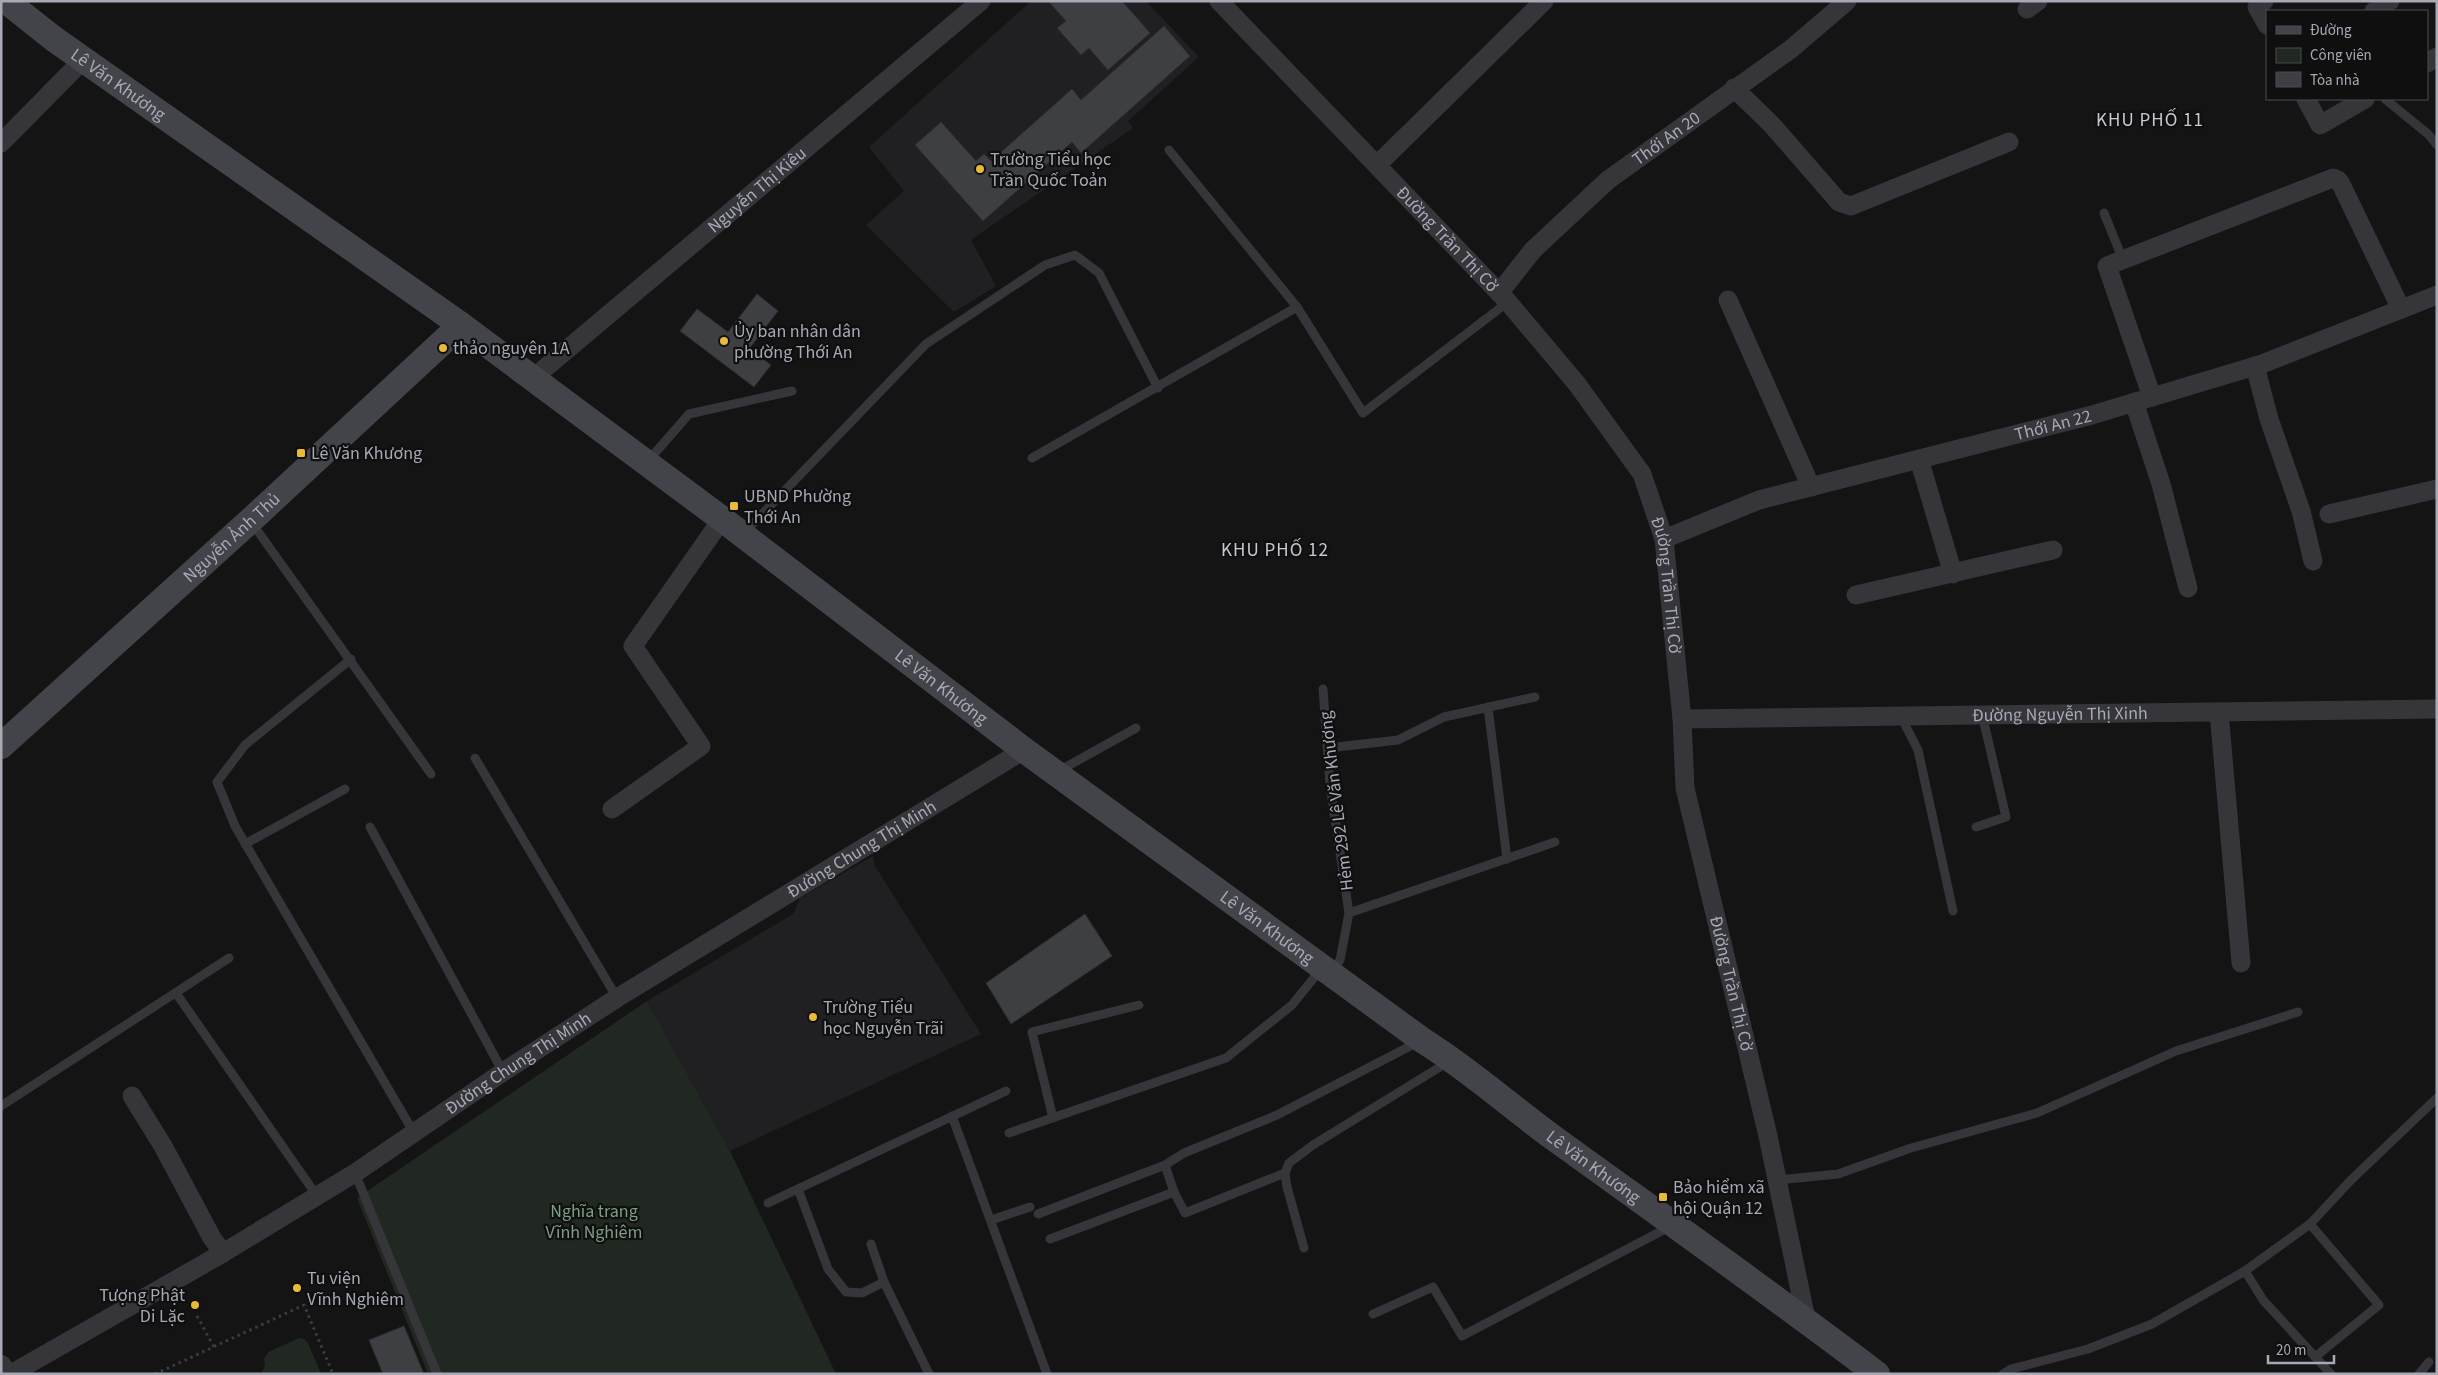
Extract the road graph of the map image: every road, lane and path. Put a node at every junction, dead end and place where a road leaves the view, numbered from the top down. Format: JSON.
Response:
{"nodes":[{"id":1,"x":6,"y":1,"type":"edge"},
{"id":2,"x":982,"y":1,"type":"edge"},
{"id":3,"x":1219,"y":1,"type":"edge"},
{"id":4,"x":1544,"y":1,"type":"edge"},
{"id":5,"x":1847,"y":1,"type":"edge"},
{"id":6,"x":2264,"y":1,"type":"edge"},
{"id":7,"x":2390,"y":1,"type":"edge"},
{"id":8,"x":2376,"y":10,"type":"edge"},
{"id":9,"x":2266,"y":23,"type":"edge"},
{"id":10,"x":84,"y":59,"type":"junction"},
{"id":11,"x":1734,"y":88,"type":"junction"},
{"id":12,"x":2307,"y":100,"type":"edge"},
{"id":13,"x":2363,"y":100,"type":"edge"},
{"id":14,"x":2386,"y":100,"type":"edge"},
{"id":15,"x":2009,"y":142,"type":"dead end"},
{"id":16,"x":1,"y":143,"type":"edge"},
{"id":17,"x":2437,"y":145,"type":"edge"},
{"id":18,"x":1169,"y":150,"type":"dead end"},
{"id":19,"x":1377,"y":165,"type":"junction"},
{"id":20,"x":2104,"y":214,"type":"dead end"},
{"id":21,"x":2123,"y":260,"type":"junction"},
{"id":22,"x":1503,"y":297,"type":"junction"},
{"id":23,"x":2436,"y":298,"type":"edge"},
{"id":24,"x":1728,"y":300,"type":"dead end"},
{"id":25,"x":1297,"y":307,"type":"junction"},
{"id":26,"x":2401,"y":309,"type":"junction"},
{"id":27,"x":460,"y":325,"type":"junction"},
{"id":28,"x":2255,"y":366,"type":"junction"},
{"id":29,"x":532,"y":378,"type":"junction"},
{"id":30,"x":1158,"y":388,"type":"junction"},
{"id":31,"x":792,"y":391,"type":"dead end"},
{"id":32,"x":2152,"y":397,"type":"junction"},
{"id":33,"x":2134,"y":402,"type":"junction"},
{"id":34,"x":1032,"y":458,"type":"dead end"},
{"id":35,"x":1919,"y":460,"type":"junction"},
{"id":36,"x":646,"y":463,"type":"junction"},
{"id":37,"x":1811,"y":487,"type":"junction"},
{"id":38,"x":2437,"y":489,"type":"edge"},
{"id":39,"x":2329,"y":514,"type":"dead end"},
{"id":40,"x":722,"y":519,"type":"junction"},
{"id":41,"x":251,"y":520,"type":"junction"},
{"id":42,"x":742,"y":535,"type":"junction"},
{"id":43,"x":1664,"y":539,"type":"junction"},
{"id":44,"x":2054,"y":550,"type":"dead end"},
{"id":45,"x":2313,"y":561,"type":"dead end"},
{"id":46,"x":1953,"y":574,"type":"junction"},
{"id":47,"x":2188,"y":588,"type":"dead end"},
{"id":48,"x":1856,"y":595,"type":"dead end"},
{"id":49,"x":351,"y":659,"type":"junction"},
{"id":50,"x":1323,"y":689,"type":"dead end"},
{"id":51,"x":1535,"y":697,"type":"dead end"},
{"id":52,"x":1488,"y":707,"type":"junction"},
{"id":53,"x":2437,"y":709,"type":"edge"},
{"id":54,"x":2219,"y":712,"type":"junction"},
{"id":55,"x":1982,"y":714,"type":"junction"},
{"id":56,"x":1900,"y":715,"type":"junction"},
{"id":57,"x":1682,"y":719,"type":"junction"},
{"id":58,"x":1136,"y":728,"type":"dead end"},
{"id":59,"x":1,"y":746,"type":"edge"},
{"id":60,"x":1328,"y":748,"type":"junction"},
{"id":61,"x":1024,"y":750,"type":"junction"},
{"id":62,"x":475,"y":758,"type":"dead end"},
{"id":63,"x":1055,"y":773,"type":"junction"},
{"id":64,"x":431,"y":774,"type":"dead end"},
{"id":65,"x":345,"y":789,"type":"dead end"},
{"id":66,"x":612,"y":809,"type":"dead end"},
{"id":67,"x":370,"y":827,"type":"dead end"},
{"id":68,"x":1976,"y":827,"type":"dead end"},
{"id":69,"x":1554,"y":842,"type":"dead end"},
{"id":70,"x":246,"y":844,"type":"junction"},
{"id":71,"x":1507,"y":859,"type":"junction"},
{"id":72,"x":1953,"y":911,"type":"dead end"},
{"id":73,"x":1349,"y":913,"type":"junction"},
{"id":74,"x":229,"y":958,"type":"dead end"},
{"id":75,"x":2241,"y":963,"type":"dead end"},
{"id":76,"x":1327,"y":970,"type":"junction"},
{"id":77,"x":176,"y":993,"type":"junction"},
{"id":78,"x":617,"y":998,"type":"junction"},
{"id":79,"x":1139,"y":1005,"type":"dead end"},
{"id":80,"x":2298,"y":1012,"type":"dead end"},
{"id":81,"x":1422,"y":1040,"type":"junction"},
{"id":82,"x":1453,"y":1059,"type":"junction"},
{"id":83,"x":504,"y":1072,"type":"junction"},
{"id":84,"x":1006,"y":1091,"type":"dead end"},
{"id":85,"x":132,"y":1096,"type":"dead end"},
{"id":86,"x":2437,"y":1099,"type":"edge"},
{"id":87,"x":1,"y":1106,"type":"edge"},
{"id":88,"x":952,"y":1116,"type":"junction"},
{"id":89,"x":1053,"y":1118,"type":"junction"},
{"id":90,"x":1009,"y":1133,"type":"dead end"},
{"id":91,"x":414,"y":1134,"type":"junction"},
{"id":92,"x":1165,"y":1165,"type":"junction"},
{"id":93,"x":1285,"y":1172,"type":"junction"},
{"id":94,"x":355,"y":1173,"type":"junction"},
{"id":95,"x":1777,"y":1180,"type":"junction"},
{"id":96,"x":798,"y":1189,"type":"junction"},
{"id":97,"x":1174,"y":1192,"type":"junction"},
{"id":98,"x":317,"y":1196,"type":"junction"},
{"id":99,"x":768,"y":1203,"type":"dead end"},
{"id":100,"x":1030,"y":1207,"type":"dead end"},
{"id":101,"x":1038,"y":1214,"type":"dead end"},
{"id":102,"x":991,"y":1220,"type":"junction"},
{"id":103,"x":1674,"y":1224,"type":"junction"},
{"id":104,"x":2310,"y":1224,"type":"junction"},
{"id":105,"x":1050,"y":1239,"type":"dead end"},
{"id":106,"x":871,"y":1244,"type":"dead end"},
{"id":107,"x":1304,"y":1248,"type":"dead end"},
{"id":108,"x":223,"y":1253,"type":"junction"},
{"id":109,"x":2245,"y":1271,"type":"junction"},
{"id":110,"x":884,"y":1282,"type":"junction"},
{"id":111,"x":1373,"y":1314,"type":"dead end"},
{"id":112,"x":197,"y":1316,"type":"dead end"},
{"id":113,"x":1806,"y":1319,"type":"junction"},
{"id":114,"x":214,"y":1347,"type":"junction"},
{"id":115,"x":2315,"y":1357,"type":"junction"},
{"id":116,"x":2429,"y":1362,"type":"dead end"},
{"id":117,"x":1,"y":1366,"type":"edge"},
{"id":118,"x":6,"y":1374,"type":"edge"},
{"id":119,"x":11,"y":1374,"type":"edge"},
{"id":120,"x":155,"y":1374,"type":"edge"},
{"id":121,"x":333,"y":1374,"type":"edge"},
{"id":122,"x":437,"y":1374,"type":"edge"},
{"id":123,"x":929,"y":1374,"type":"edge"},
{"id":124,"x":1047,"y":1374,"type":"edge"},
{"id":125,"x":1876,"y":1374,"type":"edge"},
{"id":126,"x":2004,"y":1374,"type":"edge"},
{"id":127,"x":2331,"y":1374,"type":"edge"},
{"id":128,"x":2418,"y":1374,"type":"edge"}],
"edges":[{"from":1,"to":10,"type":"main road","name":"Lê Văn Khương"},
{"from":2,"to":29,"type":"street","name":"Nguyễn Thị Kiêu"},
{"from":3,"to":19,"type":"street","name":"Đường Trần Thị Cờ"},
{"from":4,"to":19,"type":"street"},
{"from":5,"to":11,"type":"street","name":"Thới An 20"},
{"from":6,"to":9,"type":"street"},
{"from":7,"to":8,"type":"street"},
{"from":10,"to":16,"type":"street"},
{"from":10,"to":27,"type":"main road","name":"Lê Văn Khương"},
{"from":11,"to":15,"type":"street"},
{"from":11,"to":22,"type":"street","name":"Thới An 20"},
{"from":12,"to":13,"type":"street"},
{"from":14,"to":17,"type":"lane"},
{"from":18,"to":25,"type":"lane"},
{"from":19,"to":22,"type":"street","name":"Đường Trần Thị Cờ"},
{"from":20,"to":21,"type":"lane"},
{"from":21,"to":26,"type":"street"},
{"from":21,"to":32,"type":"street"},
{"from":22,"to":25,"type":"lane"},
{"from":22,"to":43,"type":"street","name":"Đường Trần Thị Cờ"},
{"from":23,"to":26,"type":"street","name":"Thới An 22"},
{"from":24,"to":37,"type":"street"},
{"from":25,"to":30,"type":"lane"},
{"from":26,"to":28,"type":"street","name":"Thới An 22"},
{"from":27,"to":29,"type":"main road","name":"Lê Văn Khương"},
{"from":27,"to":41,"type":"main road","name":"Nguyễn Ảnh Thủ"},
{"from":28,"to":32,"type":"street","name":"Thới An 22"},
{"from":28,"to":45,"type":"street"},
{"from":29,"to":36,"type":"main road","name":"Lê Văn Khương"},
{"from":30,"to":34,"type":"lane"},
{"from":30,"to":42,"type":"lane"},
{"from":31,"to":36,"type":"lane"},
{"from":32,"to":33,"type":"street","name":"Thới An 22"},
{"from":33,"to":35,"type":"street","name":"Thới An 22"},
{"from":33,"to":47,"type":"street"},
{"from":35,"to":37,"type":"street","name":"Thới An 22"},
{"from":35,"to":46,"type":"street"},
{"from":36,"to":40,"type":"main road","name":"Lê Văn Khương"},
{"from":37,"to":43,"type":"street","name":"Thới An 22"},
{"from":38,"to":39,"type":"street"},
{"from":40,"to":42,"type":"main road","name":"Lê Văn Khương"},
{"from":40,"to":66,"type":"street"},
{"from":41,"to":49,"type":"lane"},
{"from":41,"to":59,"type":"main road","name":"Nguyễn Ảnh Thủ"},
{"from":42,"to":61,"type":"main road","name":"Lê Văn Khương"},
{"from":43,"to":57,"type":"street","name":"Đường Trần Thị Cờ"},
{"from":44,"to":46,"type":"street"},
{"from":46,"to":48,"type":"street"},
{"from":49,"to":64,"type":"lane"},
{"from":49,"to":70,"type":"lane"},
{"from":50,"to":60,"type":"lane","name":"Hẻm 292 Lê Văn Khương"},
{"from":51,"to":52,"type":"lane"},
{"from":52,"to":60,"type":"lane"},
{"from":52,"to":71,"type":"lane"},
{"from":53,"to":54,"type":"street","name":"Đường Nguyễn Thị Xinh"},
{"from":54,"to":55,"type":"street","name":"Đường Nguyễn Thị Xinh"},
{"from":54,"to":75,"type":"street"},
{"from":55,"to":56,"type":"street","name":"Đường Nguyễn Thị Xinh"},
{"from":55,"to":68,"type":"lane"},
{"from":56,"to":57,"type":"street","name":"Đường Nguyễn Thị Xinh"},
{"from":56,"to":72,"type":"lane"},
{"from":57,"to":95,"type":"street","name":"Đường Trần Thị Cờ"},
{"from":58,"to":63,"type":"lane"},
{"from":60,"to":73,"type":"lane","name":"Hẻm 292 Lê Văn Khương"},
{"from":61,"to":63,"type":"main road","name":"Lê Văn Khương"},
{"from":61,"to":78,"type":"street","name":"Đường Chung Thị Minh"},
{"from":62,"to":78,"type":"lane"},
{"from":63,"to":76,"type":"main road","name":"Lê Văn Khương"},
{"from":65,"to":70,"type":"lane"},
{"from":67,"to":83,"type":"lane"},
{"from":69,"to":71,"type":"lane","name":"Hẻm 292 Lê Văn Khương"},
{"from":70,"to":91,"type":"lane"},
{"from":71,"to":73,"type":"lane","name":"Hẻm 292 Lê Văn Khương"},
{"from":73,"to":76,"type":"lane","name":"Hẻm 292 Lê Văn Khương"},
{"from":74,"to":77,"type":"lane"},
{"from":76,"to":81,"type":"main road","name":"Lê Văn Khương"},
{"from":76,"to":89,"type":"lane","name":"Hẻm 292 Lê Văn Khương"},
{"from":77,"to":87,"type":"lane"},
{"from":77,"to":98,"type":"lane"},
{"from":78,"to":83,"type":"street","name":"Đường Chung Thị Minh"},
{"from":79,"to":89,"type":"lane"},
{"from":80,"to":95,"type":"lane"},
{"from":81,"to":82,"type":"main road","name":"Lê Văn Khương"},
{"from":81,"to":92,"type":"lane"},
{"from":82,"to":93,"type":"lane"},
{"from":82,"to":103,"type":"main road","name":"Lê Văn Khương"},
{"from":83,"to":91,"type":"street","name":"Đường Chung Thị Minh"},
{"from":84,"to":88,"type":"lane"},
{"from":85,"to":108,"type":"street"},
{"from":86,"to":104,"type":"lane"},
{"from":88,"to":96,"type":"lane"},
{"from":88,"to":102,"type":"lane"},
{"from":89,"to":90,"type":"lane","name":"Hẻm 292 Lê Văn Khương"},
{"from":91,"to":94,"type":"street","name":"Đường Chung Thị Minh"},
{"from":92,"to":97,"type":"lane"},
{"from":92,"to":101,"type":"lane"},
{"from":93,"to":97,"type":"lane"},
{"from":93,"to":107,"type":"lane"},
{"from":94,"to":98,"type":"street","name":"Đường Chung Thị Minh"},
{"from":94,"to":122,"type":"lane"},
{"from":95,"to":113,"type":"street","name":"Đường Trần Thị Cờ"},
{"from":96,"to":99,"type":"lane"},
{"from":96,"to":110,"type":"lane"},
{"from":97,"to":105,"type":"lane"},
{"from":98,"to":108,"type":"street","name":"Đường Chung Thị Minh"},
{"from":100,"to":102,"type":"lane"},
{"from":102,"to":124,"type":"lane"},
{"from":103,"to":111,"type":"lane"},
{"from":103,"to":113,"type":"main road","name":"Lê Văn Khương"},
{"from":104,"to":109,"type":"lane"},
{"from":104,"to":115,"type":"lane"},
{"from":106,"to":110,"type":"lane"},
{"from":108,"to":119,"type":"street","name":"Đường Chung Thị Minh"},
{"from":109,"to":115,"type":"lane"},
{"from":109,"to":126,"type":"lane"},
{"from":110,"to":123,"type":"lane"},
{"from":112,"to":114,"type":"path"},
{"from":113,"to":125,"type":"main road","name":"Lê Văn Khương"},
{"from":114,"to":120,"type":"path"},
{"from":114,"to":121,"type":"path"},
{"from":115,"to":127,"type":"lane"},
{"from":116,"to":128,"type":"lane"},
{"from":117,"to":118,"type":"street"}]}
